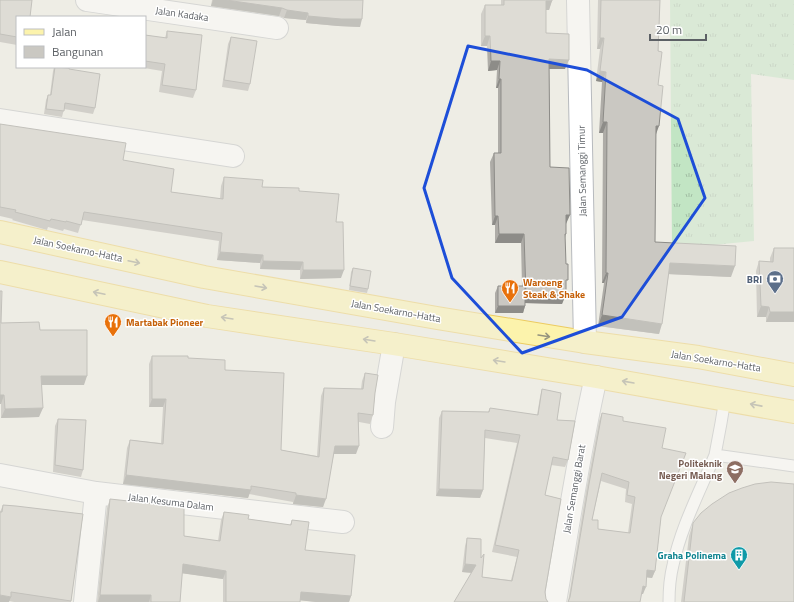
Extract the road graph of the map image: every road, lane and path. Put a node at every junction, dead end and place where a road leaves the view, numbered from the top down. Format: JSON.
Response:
{"nodes":[{"id":1,"x":87,"y":0,"type":"edge"},
{"id":2,"x":578,"y":0,"type":"edge"},
{"id":3,"x":277,"y":28,"type":"dead end"},
{"id":4,"x":0,"y":120,"type":"edge"},
{"id":5,"x":233,"y":156,"type":"dead end"},
{"id":6,"x":0,"y":232,"type":"edge"},
{"id":7,"x":0,"y":272,"type":"edge"},
{"id":8,"x":437,"y":318,"type":"junction"},
{"id":9,"x":585,"y":342,"type":"junction"},
{"id":10,"x":394,"y":344,"type":"junction"},
{"id":11,"x":435,"y":350,"type":"junction"},
{"id":12,"x":794,"y":374,"type":"edge"},
{"id":13,"x":596,"y":377,"type":"junction"},
{"id":14,"x":725,"y":399,"type":"junction"},
{"id":15,"x":794,"y":412,"type":"edge"},
{"id":16,"x":382,"y":427,"type":"dead end"},
{"id":17,"x":715,"y":455,"type":"junction"},
{"id":18,"x":794,"y":466,"type":"edge"},
{"id":19,"x":0,"y":476,"type":"edge"},
{"id":20,"x":96,"y":493,"type":"junction"},
{"id":21,"x":342,"y":522,"type":"dead end"},
{"id":22,"x":85,"y":602,"type":"edge"},
{"id":23,"x":555,"y":602,"type":"edge"},
{"id":24,"x":669,"y":602,"type":"edge"}],
"edges":[{"from":1,"to":3,"type":"street","name":"Jalan Kadaka"},
{"from":2,"to":9,"type":"street","name":"Jalan Semanggi Timur"},
{"from":4,"to":5,"type":"street"},
{"from":6,"to":8,"type":"main road","name":"Jalan Soekarno-Hatta","one_way":true},
{"from":10,"to":7,"type":"main road","one_way":true},
{"from":8,"to":9,"type":"main road","name":"Jalan Soekarno-Hatta","one_way":true},
{"from":8,"to":11,"type":"main road"},
{"from":9,"to":12,"type":"main road","name":"Jalan Soekarno-Hatta"},
{"from":10,"to":11,"type":"main road"},
{"from":10,"to":16,"type":"street"},
{"from":13,"to":11,"type":"main road","one_way":true},
{"from":14,"to":13,"type":"main road","one_way":true},
{"from":13,"to":23,"type":"street","name":"Jalan Semanggi Barat"},
{"from":15,"to":14,"type":"main road","one_way":true},
{"from":14,"to":17,"type":"lane"},
{"from":17,"to":18,"type":"lane"},
{"from":17,"to":24,"type":"lane"},
{"from":19,"to":20,"type":"street","name":"Jalan Kesuma Dalam"},
{"from":20,"to":21,"type":"street","name":"Jalan Kesuma Dalam"},
{"from":20,"to":22,"type":"street"}]}
